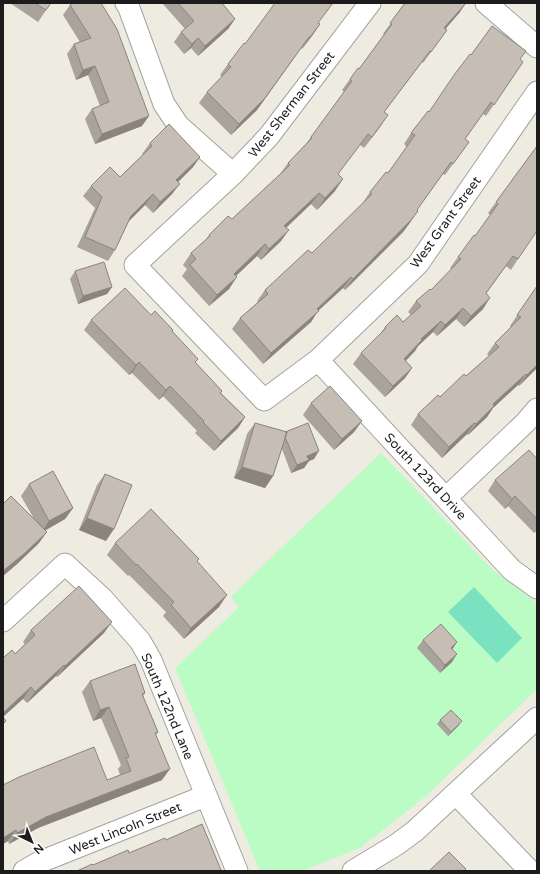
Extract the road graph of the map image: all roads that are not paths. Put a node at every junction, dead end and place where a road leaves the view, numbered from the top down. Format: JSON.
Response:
{"nodes":[{"id":1,"x":126,"y":3,"type":"edge"},
{"id":2,"x":370,"y":3,"type":"edge"},
{"id":3,"x":486,"y":3,"type":"edge"},
{"id":4,"x":537,"y":47,"type":"edge"},
{"id":5,"x":537,"y":92,"type":"edge"},
{"id":6,"x":233,"y":174,"type":"junction"},
{"id":7,"x":318,"y":360,"type":"junction"},
{"id":8,"x":264,"y":400,"type":"joint"},
{"id":9,"x":537,"y":409,"type":"edge"},
{"id":10,"x":446,"y":498,"type":"junction"},
{"id":11,"x":537,"y":588,"type":"edge"},
{"id":12,"x":3,"y":621,"type":"edge"},
{"id":13,"x":537,"y":718,"type":"edge"},
{"id":14,"x":456,"y":794,"type":"junction"},
{"id":15,"x":205,"y":796,"type":"junction"},
{"id":16,"x":24,"y":871,"type":"edge"},
{"id":17,"x":237,"y":871,"type":"edge"},
{"id":18,"x":353,"y":871,"type":"edge"},
{"id":19,"x":530,"y":871,"type":"edge"}],
"edges":[{"from":1,"to":6,"type":"street"},
{"from":2,"to":6,"type":"street","name":"West Sherman Street"},
{"from":3,"to":4,"type":"street"},
{"from":5,"to":7,"type":"street","name":"West Grant Street"},
{"from":6,"to":8,"type":"street","name":"West Sherman Street"},
{"from":7,"to":8,"type":"street","name":"West Grant Street"},
{"from":7,"to":10,"type":"street","name":"South 123rd Drive"},
{"from":9,"to":10,"type":"street"},
{"from":10,"to":11,"type":"street","name":"South 123rd Drive"},
{"from":12,"to":15,"type":"street","name":"South 122nd Lane"},
{"from":13,"to":14,"type":"street"},
{"from":14,"to":18,"type":"street"},
{"from":14,"to":19,"type":"street"},
{"from":15,"to":16,"type":"street","name":"West Lincoln Street"},
{"from":15,"to":17,"type":"street","name":"South 122nd Lane"}]}
